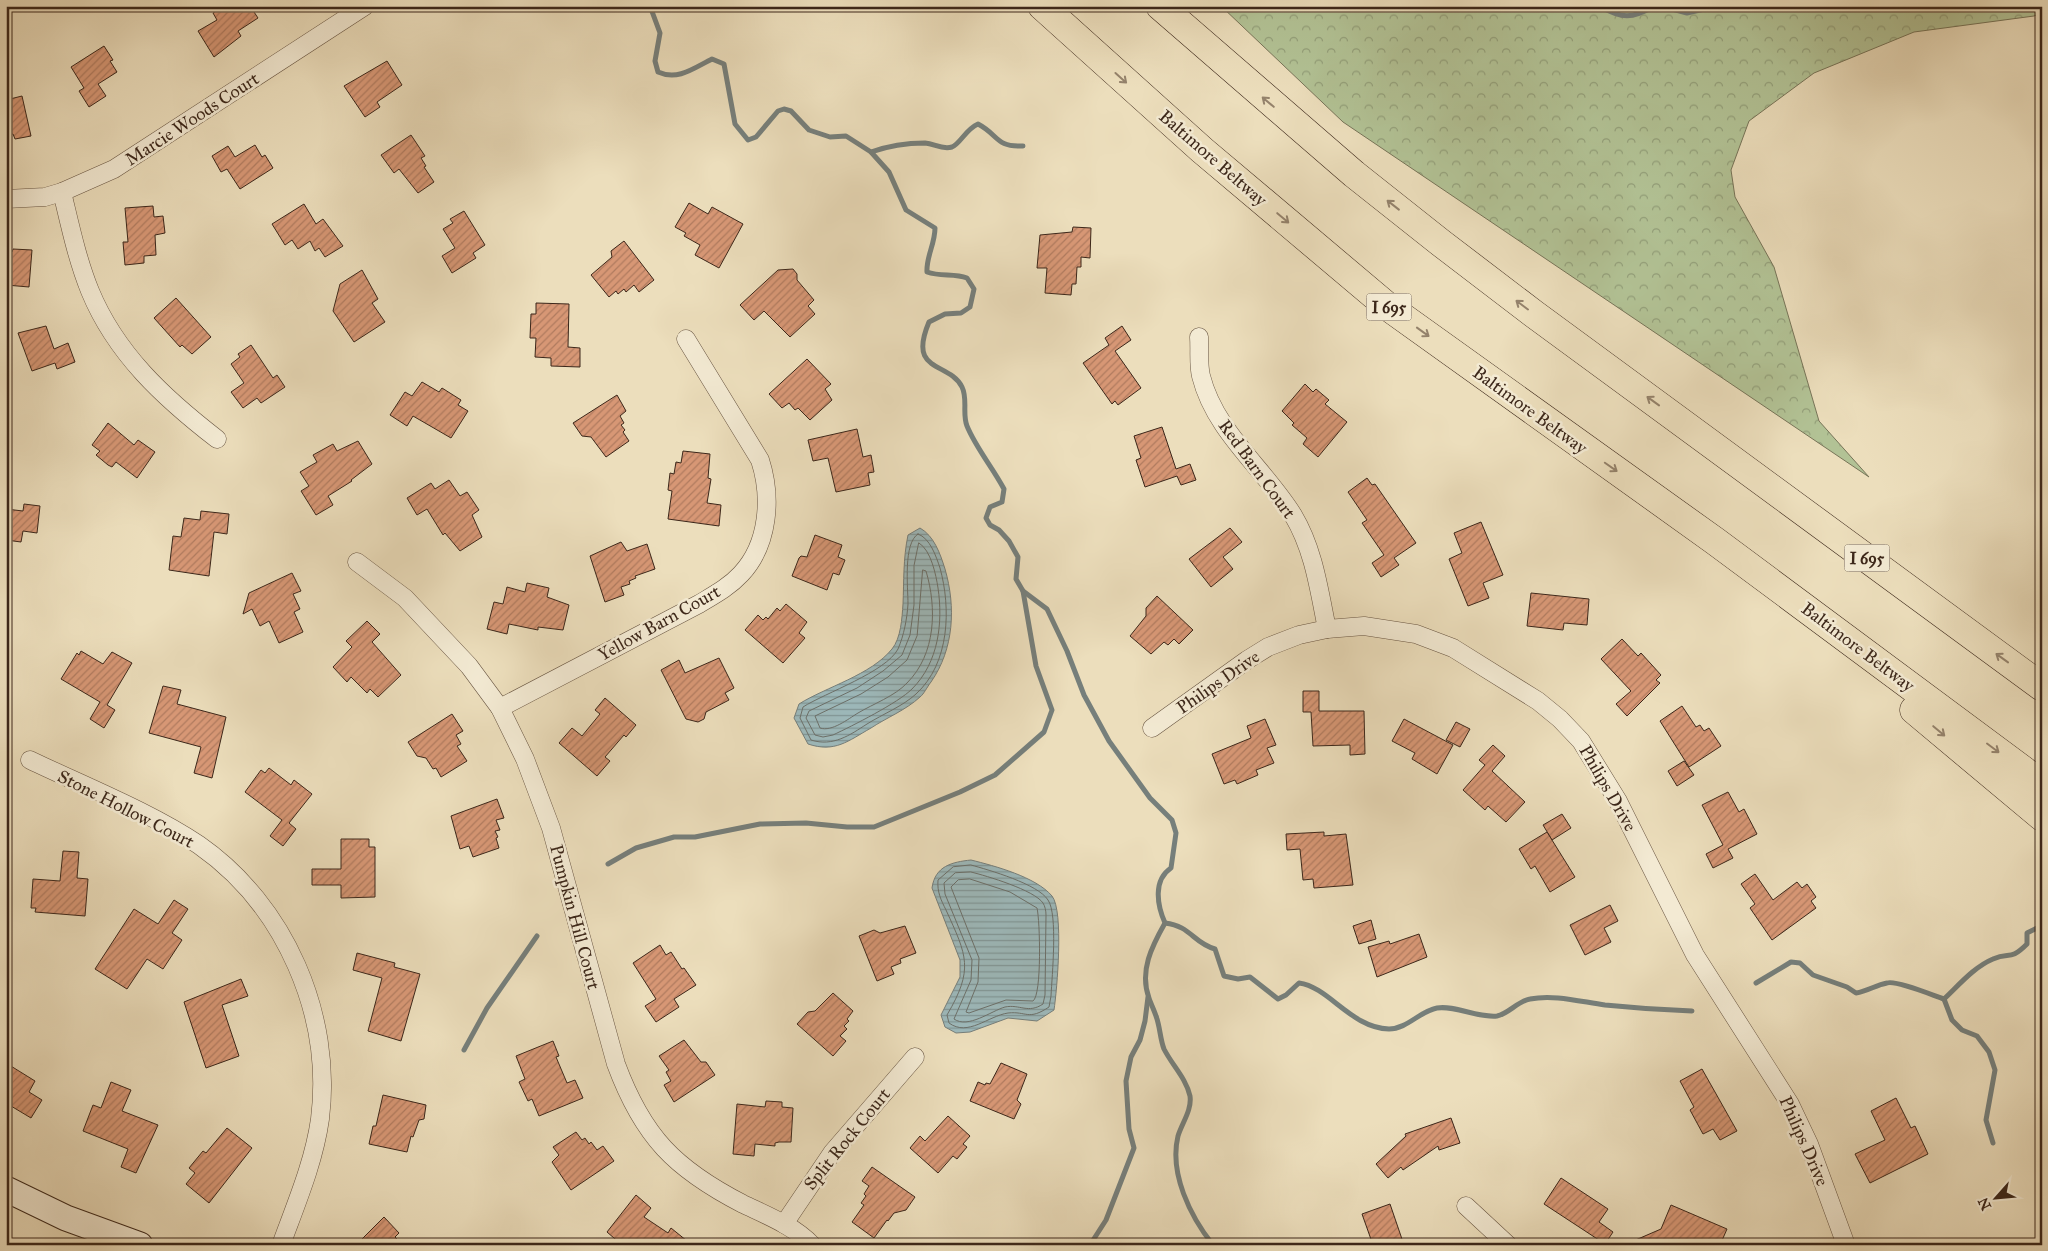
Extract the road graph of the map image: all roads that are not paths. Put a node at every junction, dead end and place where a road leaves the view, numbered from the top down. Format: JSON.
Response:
{"nodes":[{"id":1,"x":365,"y":6,"type":"edge"},
{"id":2,"x":1042,"y":6,"type":"edge"},
{"id":3,"x":1160,"y":6,"type":"edge"},
{"id":4,"x":62,"y":192,"type":"junction"},
{"id":5,"x":6,"y":199,"type":"edge"},
{"id":6,"x":1199,"y":338,"type":"dead end"},
{"id":7,"x":686,"y":339,"type":"dead end"},
{"id":8,"x":1692,"y":430,"type":"junction"},
{"id":9,"x":217,"y":439,"type":"dead end"},
{"id":10,"x":1715,"y":541,"type":"junction"},
{"id":11,"x":357,"y":562,"type":"dead end"},
{"id":12,"x":1328,"y":629,"type":"junction"},
{"id":13,"x":2042,"y":663,"type":"edge"},
{"id":14,"x":2042,"y":686,"type":"edge"},
{"id":15,"x":500,"y":708,"type":"junction"},
{"id":16,"x":1152,"y":728,"type":"dead end"},
{"id":17,"x":30,"y":760,"type":"dead end"},
{"id":18,"x":2042,"y":784,"type":"edge"},
{"id":19,"x":2042,"y":817,"type":"edge"},
{"id":20,"x":915,"y":1057,"type":"dead end"},
{"id":21,"x":6,"y":1189,"type":"edge"},
{"id":22,"x":1466,"y":1206,"type":"dead end"},
{"id":23,"x":784,"y":1224,"type":"junction"},
{"id":24,"x":140,"y":1245,"type":"edge"},
{"id":25,"x":281,"y":1245,"type":"edge"},
{"id":26,"x":812,"y":1245,"type":"edge"},
{"id":27,"x":1508,"y":1245,"type":"edge"},
{"id":28,"x":1846,"y":1245,"type":"edge"}],
"edges":[{"from":1,"to":4,"type":"street","name":"Marcie Woods Court"},
{"from":2,"to":10,"type":"highway","name":"Baltimore Beltway","number":"I 695","one_way":true},
{"from":8,"to":3,"type":"highway","number":"I 695","one_way":true},
{"from":4,"to":5,"type":"street","name":"Marcie Woods Court"},
{"from":4,"to":9,"type":"street"},
{"from":6,"to":12,"type":"street","name":"Red Barn Court"},
{"from":7,"to":15,"type":"street","name":"Yellow Barn Court"},
{"from":8,"to":13,"type":"highway"},
{"from":14,"to":8,"type":"highway","number":"I 695","one_way":true},
{"from":10,"to":18,"type":"highway","name":"Baltimore Beltway","number":"I 695","one_way":true},
{"from":10,"to":19,"type":"highway","one_way":true},
{"from":11,"to":15,"type":"street","name":"Pumpkin Hill Court"},
{"from":12,"to":16,"type":"street","name":"Philips Drive"},
{"from":12,"to":28,"type":"street","name":"Philips Drive"},
{"from":15,"to":23,"type":"street","name":"Pumpkin Hill Court"},
{"from":17,"to":25,"type":"street","name":"Stone Hollow Court"},
{"from":20,"to":23,"type":"street","name":"Split Rock Court"},
{"from":21,"to":24,"type":"street"},
{"from":22,"to":27,"type":"street"},
{"from":23,"to":26,"type":"street","name":"Pumpkin Hill Court"}]}
